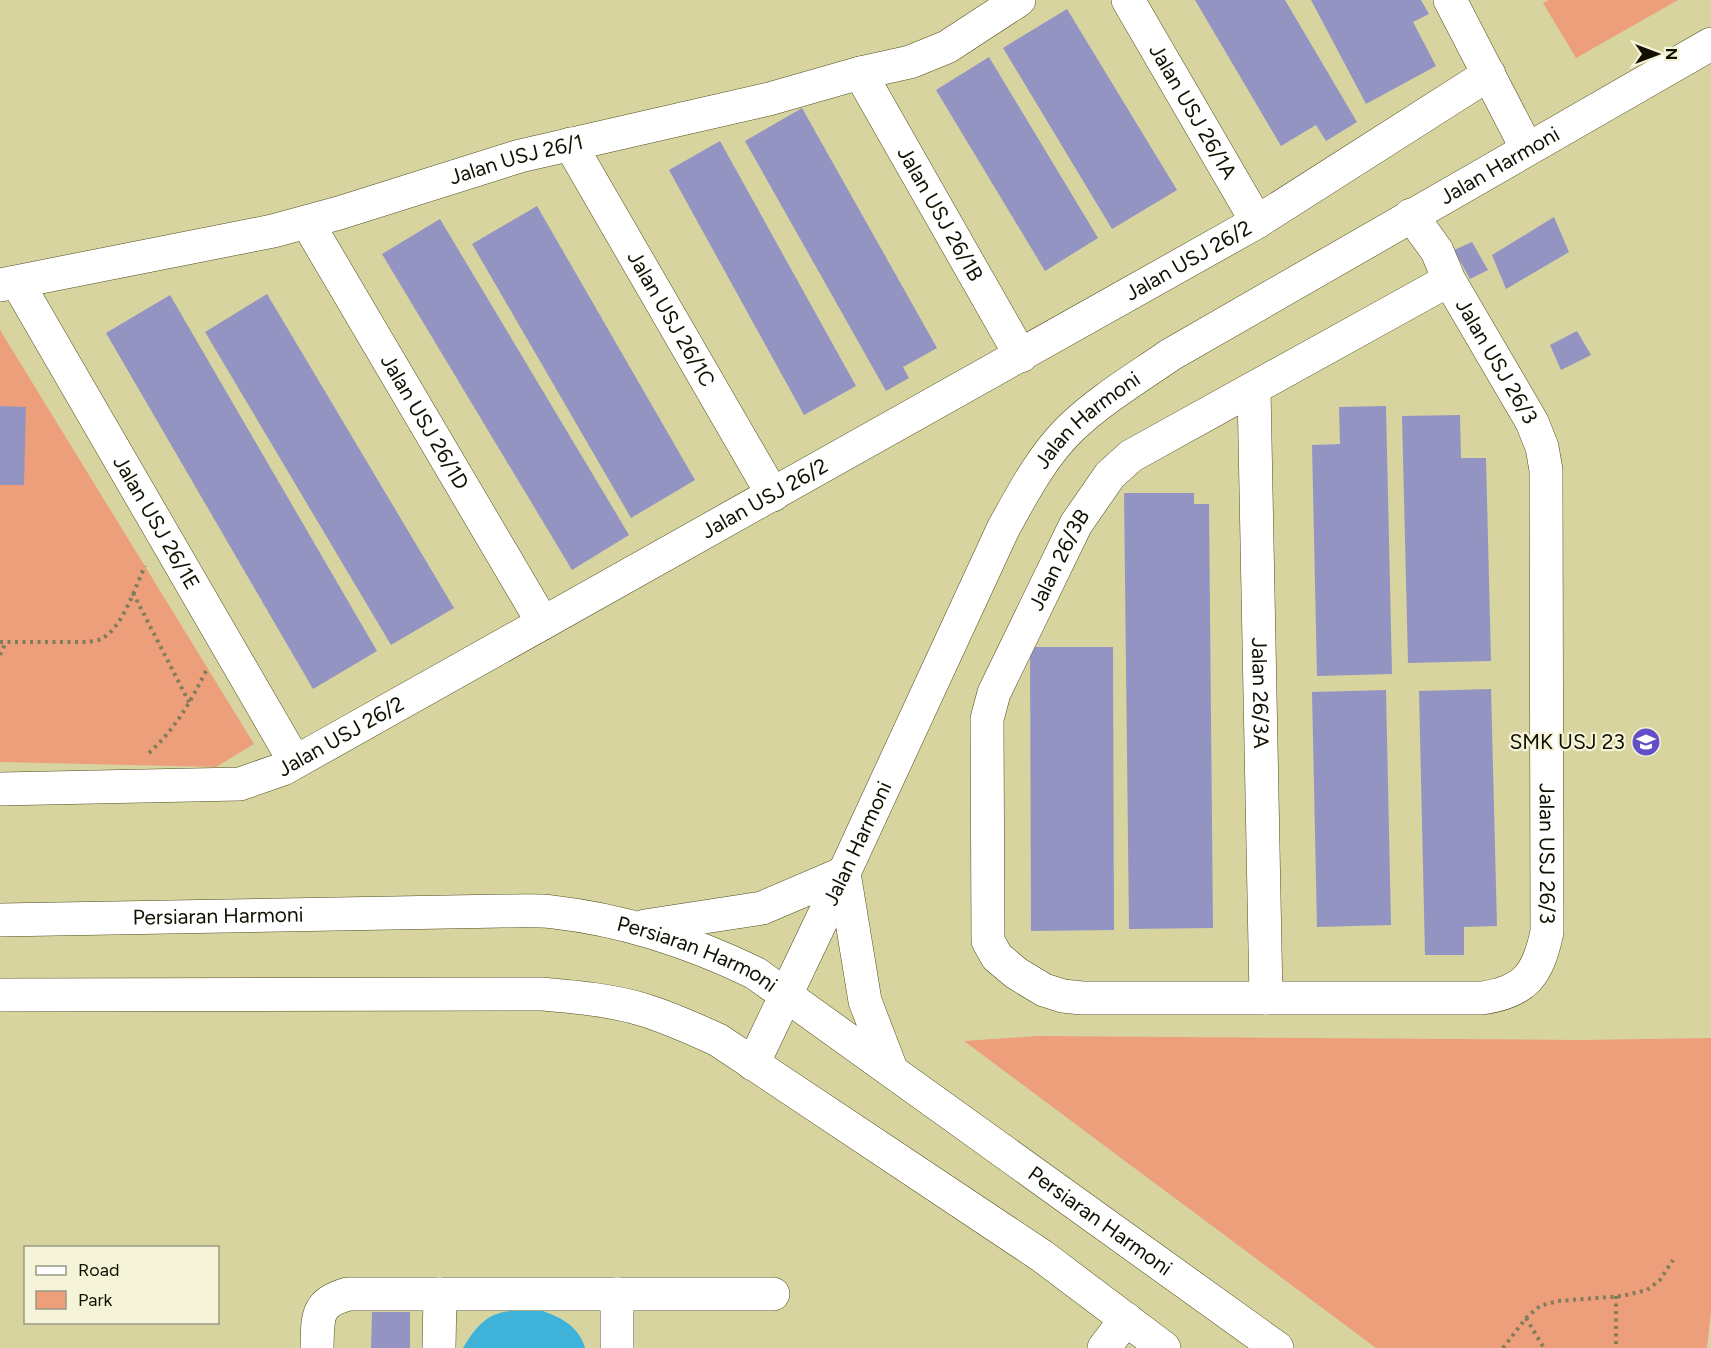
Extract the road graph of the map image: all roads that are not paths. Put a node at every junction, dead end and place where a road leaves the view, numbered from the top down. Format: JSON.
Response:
{"nodes":[{"id":1,"x":1019,"y":0,"type":"edge"},
{"id":2,"x":1128,"y":0,"type":"edge"},
{"id":3,"x":1450,"y":0,"type":"edge"},
{"id":4,"x":1711,"y":44,"type":"edge"},
{"id":5,"x":860,"y":73,"type":"junction"},
{"id":6,"x":1489,"y":74,"type":"junction"},
{"id":7,"x":570,"y":144,"type":"junction"},
{"id":8,"x":1527,"y":148,"type":"junction"},
{"id":9,"x":1411,"y":215,"type":"junction"},
{"id":10,"x":307,"y":222,"type":"junction"},
{"id":11,"x":1257,"y":222,"type":"junction"},
{"id":12,"x":1449,"y":280,"type":"junction"},
{"id":13,"x":8,"y":284,"type":"edge"},
{"id":14,"x":1021,"y":356,"type":"junction"},
{"id":15,"x":1254,"y":389,"type":"junction"},
{"id":16,"x":773,"y":495,"type":"junction"},
{"id":17,"x":543,"y":623,"type":"junction"},
{"id":18,"x":295,"y":762,"type":"junction"},
{"id":19,"x":0,"y":789,"type":"edge"},
{"id":20,"x":844,"y":873,"type":"junction"},
{"id":21,"x":0,"y":920,"type":"edge"},
{"id":22,"x":636,"y":927,"type":"junction"},
{"id":23,"x":0,"y":995,"type":"edge"},
{"id":24,"x":787,"y":995,"type":"junction"},
{"id":25,"x":1063,"y":996,"type":"joint"},
{"id":26,"x":1266,"y":998,"type":"junction"},
{"id":27,"x":753,"y":1064,"type":"junction"},
{"id":28,"x":891,"y":1069,"type":"junction"},
{"id":29,"x":440,"y":1293,"type":"junction"},
{"id":30,"x":617,"y":1294,"type":"junction"},
{"id":31,"x":773,"y":1294,"type":"dead end"},
{"id":32,"x":1126,"y":1319,"type":"junction"},
{"id":33,"x":317,"y":1348,"type":"edge"},
{"id":34,"x":439,"y":1348,"type":"edge"},
{"id":35,"x":617,"y":1348,"type":"edge"},
{"id":36,"x":1104,"y":1348,"type":"edge"},
{"id":37,"x":1164,"y":1348,"type":"edge"},
{"id":38,"x":1277,"y":1348,"type":"edge"}],
"edges":[{"from":1,"to":5,"type":"street","name":"Jalan USJ 26/1"},
{"from":2,"to":11,"type":"street","name":"Jalan USJ 26/1A"},
{"from":3,"to":6,"type":"street"},
{"from":4,"to":8,"type":"street","name":"Jalan Harmoni"},
{"from":5,"to":7,"type":"street","name":"Jalan USJ 26/1"},
{"from":5,"to":14,"type":"street","name":"Jalan USJ 26/1B"},
{"from":6,"to":8,"type":"street"},
{"from":6,"to":11,"type":"street","name":"Jalan USJ 26/2"},
{"from":7,"to":10,"type":"street","name":"Jalan USJ 26/1"},
{"from":7,"to":16,"type":"street","name":"Jalan USJ 26/1C"},
{"from":8,"to":9,"type":"street","name":"Jalan Harmoni"},
{"from":9,"to":12,"type":"street","name":"Jalan USJ 26/3"},
{"from":9,"to":20,"type":"street","name":"Jalan Harmoni"},
{"from":10,"to":13,"type":"street","name":"Jalan USJ 26/1"},
{"from":10,"to":17,"type":"street","name":"Jalan USJ 26/1D"},
{"from":11,"to":14,"type":"street","name":"Jalan USJ 26/2"},
{"from":12,"to":15,"type":"street","name":"Jalan 26/3B"},
{"from":12,"to":26,"type":"street","name":"Jalan USJ 26/3"},
{"from":13,"to":18,"type":"street","name":"Jalan USJ 26/1E"},
{"from":14,"to":16,"type":"street","name":"Jalan USJ 26/2"},
{"from":15,"to":25,"type":"street","name":"Jalan 26/3B"},
{"from":15,"to":26,"type":"street","name":"Jalan 26/3A"},
{"from":16,"to":17,"type":"street","name":"Jalan USJ 26/2"},
{"from":17,"to":18,"type":"street","name":"Jalan USJ 26/2"},
{"from":18,"to":19,"type":"street","name":"Jalan USJ 26/2"},
{"from":20,"to":22,"type":"street"},
{"from":20,"to":24,"type":"street","name":"Jalan Harmoni"},
{"from":20,"to":28,"type":"street"},
{"from":21,"to":22,"type":"street","name":"Persiaran Harmoni"},
{"from":22,"to":24,"type":"street","name":"Persiaran Harmoni"},
{"from":23,"to":27,"type":"street"},
{"from":24,"to":27,"type":"street","name":"Jalan Harmoni"},
{"from":24,"to":28,"type":"street","name":"Persiaran Harmoni"},
{"from":25,"to":26,"type":"street","name":"Jalan USJ 26/3"},
{"from":27,"to":32,"type":"street"},
{"from":28,"to":38,"type":"street","name":"Persiaran Harmoni"},
{"from":29,"to":30,"type":"street"},
{"from":29,"to":33,"type":"street"},
{"from":29,"to":34,"type":"street"},
{"from":30,"to":31,"type":"street"},
{"from":30,"to":35,"type":"street"},
{"from":32,"to":36,"type":"street"},
{"from":32,"to":37,"type":"street"}]}
